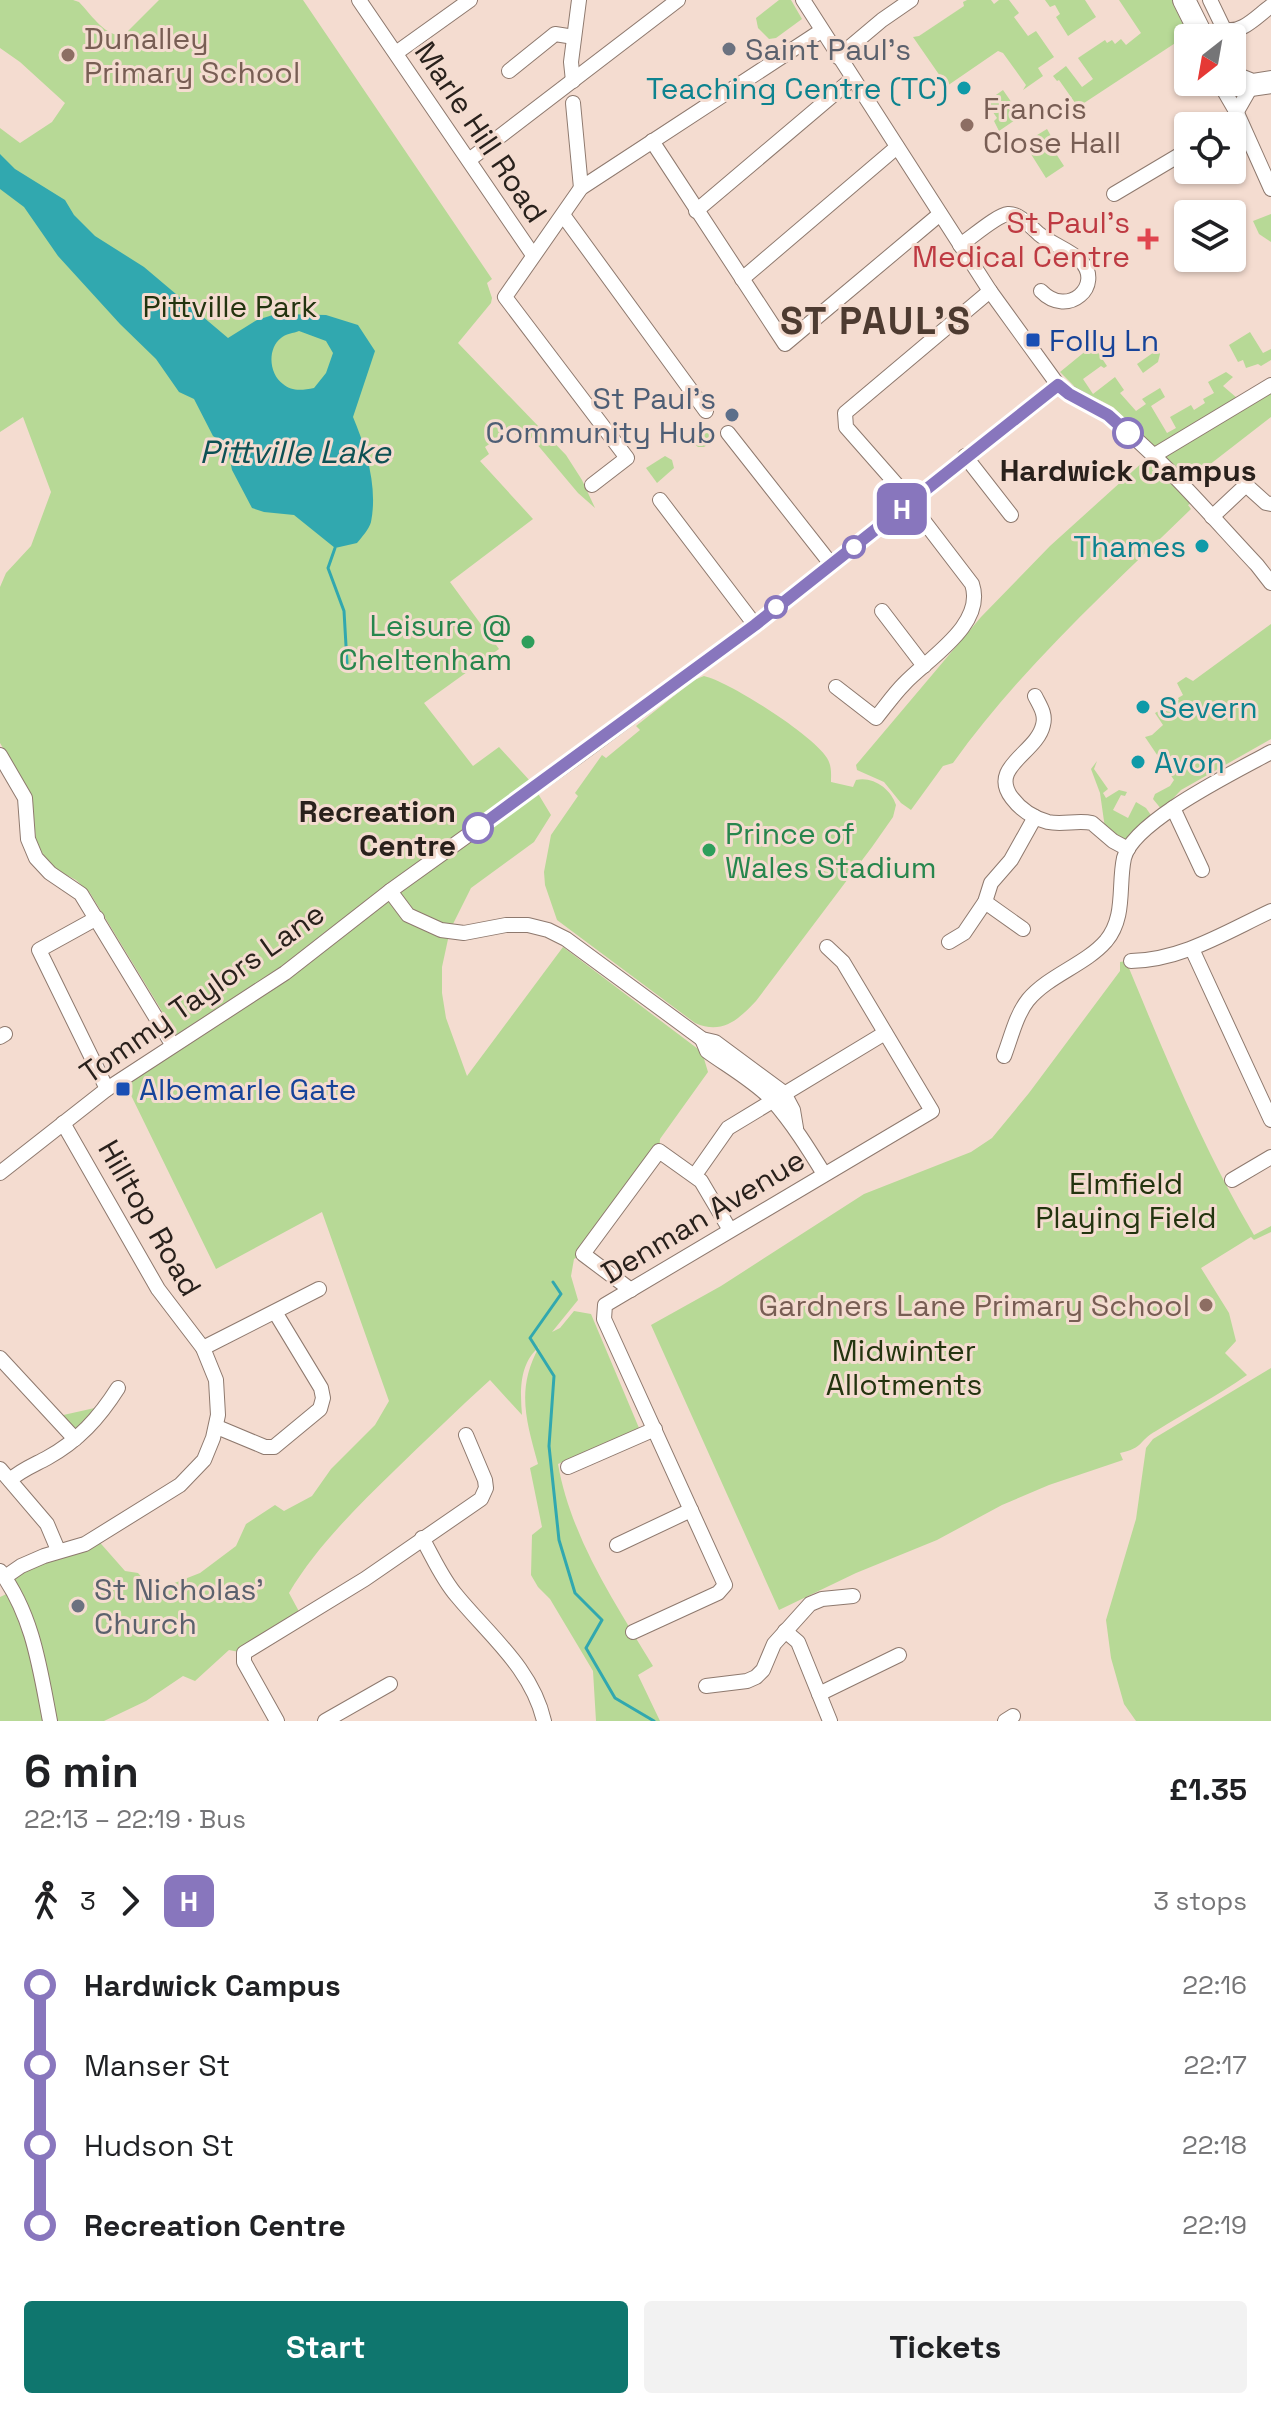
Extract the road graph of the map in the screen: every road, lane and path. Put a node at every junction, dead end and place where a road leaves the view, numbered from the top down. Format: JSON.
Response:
{"nodes":[{"id":1,"x":359,"y":0,"type":"edge"},
{"id":2,"x":470,"y":0,"type":"edge"},
{"id":3,"x":678,"y":0,"type":"edge"},
{"id":4,"x":911,"y":0,"type":"edge"},
{"id":5,"x":1184,"y":0,"type":"edge"},
{"id":6,"x":1210,"y":0,"type":"edge"},
{"id":7,"x":580,"y":2,"type":"edge"},
{"id":8,"x":810,"y":3,"type":"edge"},
{"id":9,"x":1271,"y":6,"type":"edge"},
{"id":10,"x":1196,"y":24,"type":"edge"},
{"id":11,"x":821,"y":31,"type":"junction"},
{"id":12,"x":574,"y":37,"type":"junction"},
{"id":13,"x":396,"y":53,"type":"junction"},
{"id":14,"x":838,"y":57,"type":"junction"},
{"id":15,"x":509,"y":71,"type":"dead end"},
{"id":16,"x":852,"y":79,"type":"junction"},
{"id":17,"x":573,"y":81,"type":"junction"},
{"id":18,"x":573,"y":103,"type":"dead end"},
{"id":19,"x":1246,"y":133,"type":"edge"},
{"id":20,"x":652,"y":141,"type":"junction"},
{"id":21,"x":897,"y":147,"type":"junction"},
{"id":22,"x":1174,"y":158,"type":"edge"},
{"id":23,"x":469,"y":160,"type":"junction"},
{"id":24,"x":581,"y":188,"type":"junction"},
{"id":25,"x":1271,"y":189,"type":"edge"},
{"id":26,"x":1114,"y":194,"type":"dead end"},
{"id":27,"x":696,"y":211,"type":"junction"},
{"id":28,"x":940,"y":214,"type":"junction"},
{"id":29,"x":563,"y":215,"type":"junction"},
{"id":30,"x":960,"y":245,"type":"junction"},
{"id":31,"x":533,"y":255,"type":"junction"},
{"id":32,"x":742,"y":279,"type":"junction"},
{"id":33,"x":990,"y":291,"type":"junction"},
{"id":34,"x":1041,"y":291,"type":"dead end"},
{"id":35,"x":1058,"y":385,"type":"junction"},
{"id":36,"x":1271,"y":385,"type":"edge"},
{"id":37,"x":706,"y":411,"type":"dead end"},
{"id":38,"x":728,"y":433,"type":"dead end"},
{"id":39,"x":965,"y":456,"type":"junction"},
{"id":40,"x":1153,"y":456,"type":"junction"},
{"id":41,"x":592,"y":485,"type":"dead end"},
{"id":42,"x":660,"y":500,"type":"dead end"},
{"id":43,"x":911,"y":502,"type":"junction"},
{"id":44,"x":1271,"y":504,"type":"edge"},
{"id":45,"x":1011,"y":515,"type":"dead end"},
{"id":46,"x":1212,"y":517,"type":"junction"},
{"id":47,"x":831,"y":564,"type":"junction"},
{"id":48,"x":1271,"y":583,"type":"edge"},
{"id":49,"x":882,"y":611,"type":"dead end"},
{"id":50,"x":755,"y":625,"type":"junction"},
{"id":51,"x":924,"y":666,"type":"junction"},
{"id":52,"x":836,"y":687,"type":"dead end"},
{"id":53,"x":1035,"y":696,"type":"dead end"},
{"id":54,"x":1271,"y":752,"type":"edge"},
{"id":55,"x":0,"y":755,"type":"edge"},
{"id":56,"x":1173,"y":808,"type":"junction"},
{"id":57,"x":1035,"y":817,"type":"junction"},
{"id":58,"x":1128,"y":849,"type":"junction"},
{"id":59,"x":1202,"y":870,"type":"dead end"},
{"id":60,"x":390,"y":891,"type":"junction"},
{"id":61,"x":985,"y":902,"type":"junction"},
{"id":62,"x":1271,"y":911,"type":"edge"},
{"id":63,"x":97,"y":918,"type":"junction"},
{"id":64,"x":1023,"y":929,"type":"dead end"},
{"id":65,"x":949,"y":942,"type":"dead end"},
{"id":66,"x":827,"y":947,"type":"dead end"},
{"id":67,"x":1192,"y":949,"type":"junction"},
{"id":68,"x":1131,"y":961,"type":"dead end"},
{"id":69,"x":885,"y":1033,"type":"junction"},
{"id":70,"x":172,"y":1044,"type":"junction"},
{"id":71,"x":1004,"y":1056,"type":"dead end"},
{"id":72,"x":107,"y":1089,"type":"junction"},
{"id":73,"x":778,"y":1096,"type":"junction"},
{"id":74,"x":1271,"y":1120,"type":"edge"},
{"id":75,"x":63,"y":1123,"type":"junction"},
{"id":76,"x":1271,"y":1157,"type":"edge"},
{"id":77,"x":0,"y":1173,"type":"edge"},
{"id":78,"x":824,"y":1174,"type":"junction"},
{"id":79,"x":695,"y":1175,"type":"junction"},
{"id":80,"x":1232,"y":1180,"type":"dead end"},
{"id":81,"x":730,"y":1230,"type":"junction"},
{"id":82,"x":319,"y":1289,"type":"dead end"},
{"id":83,"x":631,"y":1290,"type":"junction"},
{"id":84,"x":275,"y":1312,"type":"junction"},
{"id":85,"x":199,"y":1342,"type":"junction"},
{"id":86,"x":0,"y":1358,"type":"edge"},
{"id":87,"x":118,"y":1388,"type":"dead end"},
{"id":88,"x":217,"y":1427,"type":"junction"},
{"id":89,"x":655,"y":1429,"type":"junction"},
{"id":90,"x":466,"y":1435,"type":"dead end"},
{"id":91,"x":75,"y":1439,"type":"junction"},
{"id":92,"x":568,"y":1467,"type":"dead end"},
{"id":93,"x":5,"y":1474,"type":"edge"},
{"id":94,"x":691,"y":1510,"type":"junction"},
{"id":95,"x":422,"y":1538,"type":"junction"},
{"id":96,"x":617,"y":1545,"type":"dead end"},
{"id":97,"x":58,"y":1550,"type":"junction"},
{"id":98,"x":2,"y":1574,"type":"edge"},
{"id":99,"x":853,"y":1596,"type":"dead end"},
{"id":100,"x":785,"y":1631,"type":"junction"},
{"id":101,"x":633,"y":1632,"type":"dead end"},
{"id":102,"x":899,"y":1655,"type":"dead end"},
{"id":103,"x":390,"y":1684,"type":"dead end"},
{"id":104,"x":706,"y":1686,"type":"dead end"},
{"id":105,"x":819,"y":1694,"type":"junction"},
{"id":106,"x":50,"y":1721,"type":"edge"},
{"id":107,"x":277,"y":1721,"type":"edge"},
{"id":108,"x":325,"y":1721,"type":"edge"},
{"id":109,"x":544,"y":1721,"type":"edge"},
{"id":110,"x":830,"y":1721,"type":"edge"}],
"edges":[{"from":1,"to":13,"type":"street","name":"Marle Hill Road"},
{"from":2,"to":13,"type":"street"},
{"from":3,"to":17,"type":"street"},
{"from":4,"to":14,"type":"street"},
{"from":5,"to":10,"type":"highway"},
{"from":6,"to":9,"type":"street"},
{"from":7,"to":12,"type":"street"},
{"from":8,"to":11,"type":"street"},
{"from":11,"to":14,"type":"street"},
{"from":11,"to":20,"type":"street"},
{"from":12,"to":15,"type":"street"},
{"from":12,"to":17,"type":"street"},
{"from":13,"to":23,"type":"street","name":"Marle Hill Road"},
{"from":14,"to":16,"type":"street"},
{"from":16,"to":21,"type":"street"},
{"from":16,"to":27,"type":"street"},
{"from":17,"to":23,"type":"street"},
{"from":18,"to":24,"type":"street"},
{"from":19,"to":25,"type":"street"},
{"from":20,"to":24,"type":"street"},
{"from":20,"to":27,"type":"street"},
{"from":21,"to":28,"type":"street"},
{"from":21,"to":32,"type":"street"},
{"from":22,"to":26,"type":"street"},
{"from":23,"to":31,"type":"street","name":"Marle Hill Road"},
{"from":24,"to":29,"type":"street"},
{"from":27,"to":32,"type":"street"},
{"from":28,"to":30,"type":"street"},
{"from":28,"to":32,"type":"street"},
{"from":29,"to":31,"type":"street"},
{"from":29,"to":37,"type":"street"},
{"from":30,"to":33,"type":"street"},
{"from":30,"to":34,"type":"street"},
{"from":31,"to":41,"type":"street"},
{"from":33,"to":35,"type":"street"},
{"from":33,"to":43,"type":"street"},
{"from":35,"to":39,"type":"street","name":"Tommy Taylors Lane"},
{"from":35,"to":40,"type":"street"},
{"from":36,"to":40,"type":"street"},
{"from":38,"to":47,"type":"street"},
{"from":39,"to":43,"type":"street","name":"Tommy Taylors Lane"},
{"from":39,"to":45,"type":"street"},
{"from":40,"to":46,"type":"street"},
{"from":42,"to":50,"type":"street"},
{"from":43,"to":47,"type":"street","name":"Tommy Taylors Lane"},
{"from":43,"to":51,"type":"street"},
{"from":44,"to":46,"type":"street"},
{"from":46,"to":48,"type":"street"},
{"from":47,"to":50,"type":"street","name":"Tommy Taylors Lane"},
{"from":49,"to":51,"type":"street"},
{"from":50,"to":60,"type":"street","name":"Tommy Taylors Lane"},
{"from":51,"to":52,"type":"street"},
{"from":53,"to":57,"type":"street"},
{"from":54,"to":56,"type":"street"},
{"from":55,"to":63,"type":"street"},
{"from":56,"to":58,"type":"street"},
{"from":56,"to":59,"type":"street"},
{"from":57,"to":58,"type":"street"},
{"from":57,"to":61,"type":"street"},
{"from":58,"to":71,"type":"street"},
{"from":60,"to":70,"type":"street","name":"Tommy Taylors Lane"},
{"from":60,"to":73,"type":"street"},
{"from":61,"to":64,"type":"street"},
{"from":61,"to":65,"type":"street"},
{"from":62,"to":67,"type":"street"},
{"from":63,"to":70,"type":"street"},
{"from":63,"to":72,"type":"street"},
{"from":66,"to":69,"type":"street","name":"Denman Avenue"},
{"from":67,"to":68,"type":"street"},
{"from":67,"to":74,"type":"street"},
{"from":69,"to":73,"type":"street"},
{"from":69,"to":78,"type":"street","name":"Denman Avenue"},
{"from":70,"to":72,"type":"street","name":"Tommy Taylors Lane"},
{"from":72,"to":75,"type":"street","name":"Tommy Taylors Lane"},
{"from":73,"to":78,"type":"street"},
{"from":73,"to":79,"type":"street"},
{"from":75,"to":77,"type":"street","name":"Tommy Taylors Lane"},
{"from":75,"to":85,"type":"street","name":"Hilltop Road"},
{"from":76,"to":80,"type":"street"},
{"from":78,"to":81,"type":"street","name":"Denman Avenue"},
{"from":79,"to":81,"type":"street"},
{"from":79,"to":83,"type":"street"},
{"from":81,"to":83,"type":"street","name":"Denman Avenue"},
{"from":82,"to":84,"type":"street"},
{"from":83,"to":89,"type":"street","name":"Denman Avenue"},
{"from":84,"to":85,"type":"street"},
{"from":84,"to":88,"type":"street"},
{"from":85,"to":88,"type":"street","name":"Hilltop Road"},
{"from":86,"to":91,"type":"street"},
{"from":87,"to":91,"type":"street"},
{"from":88,"to":97,"type":"street"},
{"from":89,"to":92,"type":"street"},
{"from":89,"to":94,"type":"street","name":"Denman Avenue"},
{"from":90,"to":95,"type":"street"},
{"from":91,"to":93,"type":"street"},
{"from":93,"to":97,"type":"street"},
{"from":94,"to":96,"type":"street"},
{"from":94,"to":101,"type":"street","name":"Denman Avenue"},
{"from":95,"to":107,"type":"street"},
{"from":95,"to":109,"type":"street"},
{"from":97,"to":98,"type":"street"},
{"from":98,"to":106,"type":"street"},
{"from":99,"to":100,"type":"street"},
{"from":100,"to":104,"type":"street"},
{"from":100,"to":105,"type":"street"},
{"from":102,"to":105,"type":"street"},
{"from":103,"to":108,"type":"street"},
{"from":105,"to":110,"type":"street"}]}
